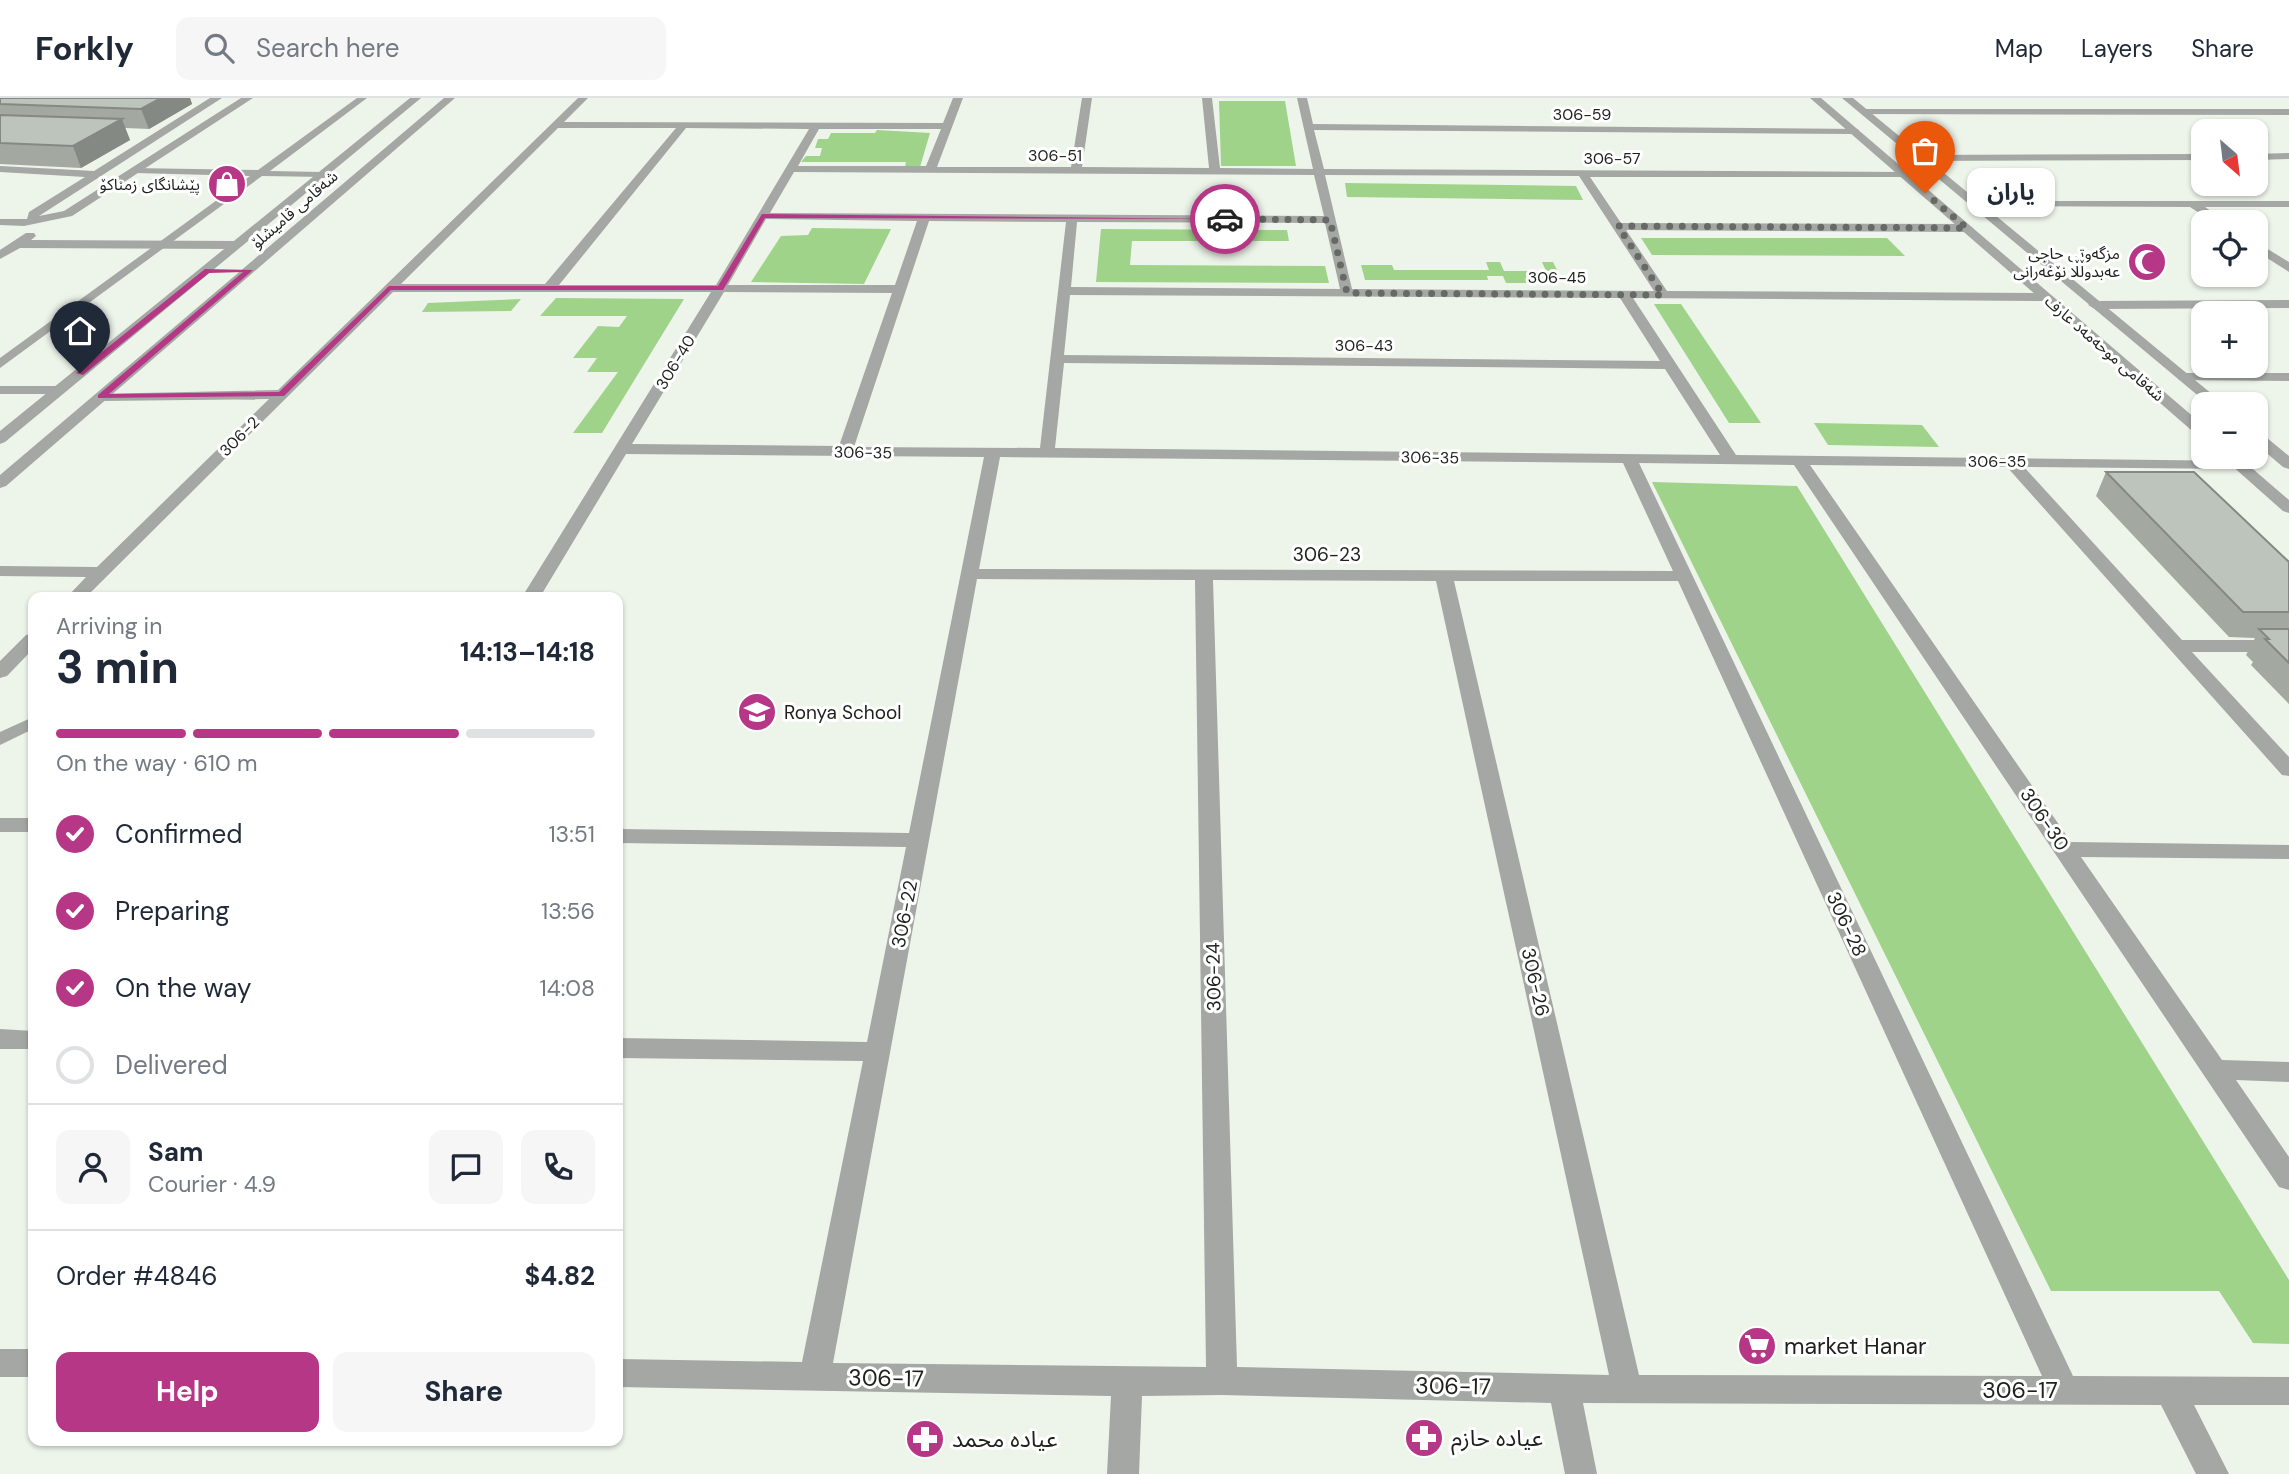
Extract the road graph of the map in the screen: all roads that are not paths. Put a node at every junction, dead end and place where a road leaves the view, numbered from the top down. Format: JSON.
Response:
{"nodes":[{"id":1,"x":248,"y":98,"type":"edge"},
{"id":2,"x":363,"y":98,"type":"edge"},
{"id":3,"x":415,"y":98,"type":"edge"},
{"id":4,"x":450,"y":98,"type":"edge"},
{"id":5,"x":583,"y":98,"type":"edge"},
{"id":6,"x":958,"y":98,"type":"edge"},
{"id":7,"x":1087,"y":98,"type":"edge"},
{"id":8,"x":1207,"y":98,"type":"edge"},
{"id":9,"x":1302,"y":98,"type":"edge"},
{"id":10,"x":1815,"y":98,"type":"edge"},
{"id":11,"x":1847,"y":98,"type":"edge"},
{"id":12,"x":1978,"y":98,"type":"edge"},
{"id":13,"x":190,"y":99,"type":"edge"},
{"id":14,"x":216,"y":99,"type":"edge"},
{"id":15,"x":2289,"y":111,"type":"edge"},
{"id":16,"x":1865,"y":112,"type":"junction"},
{"id":17,"x":1998,"y":112,"type":"junction"},
{"id":18,"x":555,"y":125,"type":"junction"},
{"id":19,"x":683,"y":126,"type":"junction"},
{"id":20,"x":816,"y":126,"type":"junction"},
{"id":21,"x":948,"y":126,"type":"junction"},
{"id":22,"x":1309,"y":127,"type":"junction"},
{"id":23,"x":1854,"y":131,"type":"junction"},
{"id":24,"x":132,"y":134,"type":"edge"},
{"id":25,"x":159,"y":135,"type":"junction"},
{"id":26,"x":2289,"y":156,"type":"edge"},
{"id":27,"x":2191,"y":157,"type":"edge"},
{"id":28,"x":2268,"y":157,"type":"edge"},
{"id":29,"x":1918,"y":158,"type":"junction"},
{"id":30,"x":0,"y":169,"type":"edge"},
{"id":31,"x":791,"y":169,"type":"junction"},
{"id":32,"x":135,"y":170,"type":"junction"},
{"id":33,"x":930,"y":170,"type":"junction"},
{"id":34,"x":1076,"y":171,"type":"junction"},
{"id":35,"x":1215,"y":172,"type":"junction"},
{"id":36,"x":1319,"y":172,"type":"junction"},
{"id":37,"x":261,"y":173,"type":"junction"},
{"id":38,"x":97,"y":174,"type":"junction"},
{"id":39,"x":1583,"y":174,"type":"junction"},
{"id":40,"x":321,"y":175,"type":"junction"},
{"id":41,"x":1904,"y":175,"type":"junction"},
{"id":42,"x":1973,"y":204,"type":"junction"},
{"id":43,"x":2192,"y":204,"type":"junction"},
{"id":44,"x":2289,"y":204,"type":"edge"},
{"id":45,"x":2202,"y":210,"type":"edge"},
{"id":46,"x":762,"y":216,"type":"junction"},
{"id":47,"x":924,"y":217,"type":"junction"},
{"id":48,"x":1072,"y":218,"type":"junction"},
{"id":49,"x":1330,"y":220,"type":"junction"},
{"id":50,"x":42,"y":221,"type":"junction"},
{"id":51,"x":0,"y":222,"type":"edge"},
{"id":52,"x":1618,"y":226,"type":"junction"},
{"id":53,"x":1971,"y":231,"type":"junction"},
{"id":54,"x":2011,"y":235,"type":"junction"},
{"id":55,"x":18,"y":244,"type":"junction"},
{"id":56,"x":162,"y":245,"type":"junction"},
{"id":57,"x":236,"y":246,"type":"junction"},
{"id":58,"x":2268,"y":254,"type":"edge"},
{"id":59,"x":0,"y":256,"type":"edge"},
{"id":60,"x":2289,"y":268,"type":"edge"},
{"id":61,"x":250,"y":270,"type":"junction"},
{"id":62,"x":207,"y":271,"type":"junction"},
{"id":63,"x":389,"y":288,"type":"junction"},
{"id":64,"x":549,"y":288,"type":"junction"},
{"id":65,"x":720,"y":288,"type":"junction"},
{"id":66,"x":901,"y":289,"type":"junction"},
{"id":67,"x":1066,"y":291,"type":"junction"},
{"id":68,"x":1347,"y":293,"type":"junction"},
{"id":69,"x":1624,"y":295,"type":"junction"},
{"id":70,"x":1663,"y":295,"type":"junction"},
{"id":71,"x":2047,"y":297,"type":"junction"},
{"id":72,"x":2095,"y":304,"type":"junction"},
{"id":73,"x":2289,"y":304,"type":"edge"},
{"id":74,"x":1058,"y":359,"type":"junction"},
{"id":75,"x":0,"y":364,"type":"edge"},
{"id":76,"x":1669,"y":365,"type":"junction"},
{"id":77,"x":2184,"y":377,"type":"junction"},
{"id":78,"x":2289,"y":377,"type":"edge"},
{"id":79,"x":0,"y":390,"type":"edge"},
{"id":80,"x":59,"y":390,"type":"junction"},
{"id":81,"x":2202,"y":392,"type":"edge"},
{"id":82,"x":281,"y":394,"type":"junction"},
{"id":83,"x":101,"y":397,"type":"junction"},
{"id":84,"x":2191,"y":423,"type":"edge"},
{"id":85,"x":0,"y":439,"type":"edge"},
{"id":86,"x":2268,"y":446,"type":"edge"},
{"id":87,"x":622,"y":449,"type":"junction"},
{"id":88,"x":845,"y":451,"type":"junction"},
{"id":89,"x":993,"y":453,"type":"junction"},
{"id":90,"x":1047,"y":453,"type":"junction"},
{"id":91,"x":1629,"y":458,"type":"junction"},
{"id":92,"x":1731,"y":459,"type":"junction"},
{"id":93,"x":1799,"y":460,"type":"junction"},
{"id":94,"x":2191,"y":460,"type":"edge"},
{"id":95,"x":2011,"y":462,"type":"junction"},
{"id":96,"x":2289,"y":464,"type":"edge"},
{"id":97,"x":2244,"y":469,"type":"edge"},
{"id":98,"x":0,"y":483,"type":"edge"},
{"id":99,"x":2289,"y":508,"type":"edge"},
{"id":100,"x":0,"y":571,"type":"edge"},
{"id":101,"x":102,"y":572,"type":"junction"},
{"id":102,"x":970,"y":574,"type":"junction"},
{"id":103,"x":1204,"y":574,"type":"junction"},
{"id":104,"x":1444,"y":575,"type":"junction"},
{"id":105,"x":1684,"y":576,"type":"junction"},
{"id":106,"x":81,"y":592,"type":"edge"},
{"id":107,"x":534,"y":592,"type":"edge"},
{"id":108,"x":28,"y":644,"type":"edge"},
{"id":109,"x":2177,"y":646,"type":"junction"},
{"id":110,"x":2289,"y":646,"type":"edge"},
{"id":111,"x":0,"y":672,"type":"edge"},
{"id":112,"x":28,"y":725,"type":"edge"},
{"id":113,"x":0,"y":739,"type":"edge"},
{"id":114,"x":2289,"y":770,"type":"edge"},
{"id":115,"x":0,"y":825,"type":"edge"},
{"id":116,"x":28,"y":825,"type":"edge"},
{"id":117,"x":623,"y":836,"type":"edge"},
{"id":118,"x":918,"y":840,"type":"junction"},
{"id":119,"x":2065,"y":849,"type":"junction"},
{"id":120,"x":2289,"y":852,"type":"edge"},
{"id":121,"x":0,"y":1039,"type":"edge"},
{"id":122,"x":28,"y":1040,"type":"edge"},
{"id":123,"x":623,"y":1048,"type":"edge"},
{"id":124,"x":877,"y":1052,"type":"junction"},
{"id":125,"x":2217,"y":1070,"type":"junction"},
{"id":126,"x":2289,"y":1072,"type":"edge"},
{"id":127,"x":2289,"y":1179,"type":"edge"},
{"id":128,"x":0,"y":1363,"type":"edge"},
{"id":129,"x":28,"y":1363,"type":"edge"},
{"id":130,"x":623,"y":1373,"type":"edge"},
{"id":131,"x":815,"y":1376,"type":"junction"},
{"id":132,"x":1222,"y":1381,"type":"junction"},
{"id":133,"x":1127,"y":1382,"type":"junction"},
{"id":134,"x":1628,"y":1388,"type":"junction"},
{"id":135,"x":1564,"y":1389,"type":"junction"},
{"id":136,"x":2064,"y":1390,"type":"junction"},
{"id":137,"x":2170,"y":1391,"type":"junction"},
{"id":138,"x":2289,"y":1391,"type":"edge"},
{"id":139,"x":1123,"y":1474,"type":"edge"},
{"id":140,"x":1581,"y":1474,"type":"edge"},
{"id":141,"x":2213,"y":1474,"type":"edge"}],
"edges":[{"from":1,"to":32,"type":"street"},
{"from":2,"to":37,"type":"lane"},
{"from":3,"to":40,"type":"street","name":"شەقامی قامیشلۆ"},
{"from":4,"to":61,"type":"street","name":"شەقامی قامیشلۆ"},
{"from":5,"to":18,"type":"street","name":"306-2"},
{"from":6,"to":21,"type":"street"},
{"from":7,"to":34,"type":"street"},
{"from":8,"to":35,"type":"street"},
{"from":9,"to":22,"type":"street"},
{"from":10,"to":23,"type":"street","name":"شەقامی موحەمەد عارف"},
{"from":11,"to":16,"type":"street","name":"شەقامی موحەمەد عارف"},
{"from":12,"to":17,"type":"street"},
{"from":13,"to":14,"type":"street"},
{"from":14,"to":25,"type":"street"},
{"from":15,"to":17,"type":"street"},
{"from":16,"to":17,"type":"street"},
{"from":16,"to":29,"type":"street","name":"شەقامی موحەمەد عارف"},
{"from":18,"to":19,"type":"street"},
{"from":18,"to":63,"type":"street","name":"306-2"},
{"from":19,"to":20,"type":"street"},
{"from":19,"to":64,"type":"street"},
{"from":20,"to":21,"type":"street"},
{"from":20,"to":31,"type":"street","name":"306-40"},
{"from":21,"to":33,"type":"street"},
{"from":22,"to":23,"type":"street","name":"306-59"},
{"from":22,"to":36,"type":"street"},
{"from":23,"to":41,"type":"street","name":"شەقامی موحەمەد عارف"},
{"from":24,"to":25,"type":"street"},
{"from":25,"to":38,"type":"street"},
{"from":26,"to":28,"type":"street"},
{"from":27,"to":29,"type":"street"},
{"from":29,"to":42,"type":"street","name":"شەقامی موحەمەد عارف"},
{"from":30,"to":38,"type":"street"},
{"from":31,"to":33,"type":"street","name":"306-51"},
{"from":31,"to":46,"type":"street","name":"306-40"},
{"from":32,"to":37,"type":"lane"},
{"from":32,"to":50,"type":"street"},
{"from":33,"to":34,"type":"street","name":"306-51"},
{"from":34,"to":35,"type":"street","name":"306-51"},
{"from":35,"to":36,"type":"street","name":"306-51"},
{"from":36,"to":39,"type":"street","name":"306-57"},
{"from":36,"to":49,"type":"street"},
{"from":37,"to":40,"type":"lane"},
{"from":37,"to":56,"type":"lane"},
{"from":38,"to":50,"type":"street"},
{"from":39,"to":41,"type":"street","name":"306-57"},
{"from":39,"to":52,"type":"street"},
{"from":40,"to":57,"type":"street","name":"شەقامی قامیشلۆ"},
{"from":41,"to":53,"type":"street","name":"شەقامی موحەمەد عارف"},
{"from":42,"to":43,"type":"street"},
{"from":42,"to":54,"type":"street","name":"شەقامی موحەمەد عارف"},
{"from":43,"to":44,"type":"street"},
{"from":43,"to":45,"type":"street"},
{"from":46,"to":47,"type":"street"},
{"from":46,"to":65,"type":"street","name":"306-40"},
{"from":47,"to":48,"type":"street"},
{"from":47,"to":66,"type":"street"},
{"from":48,"to":49,"type":"street"},
{"from":48,"to":67,"type":"street"},
{"from":49,"to":68,"type":"street"},
{"from":50,"to":51,"type":"street"},
{"from":50,"to":55,"type":"street"},
{"from":52,"to":53,"type":"street"},
{"from":52,"to":70,"type":"street"},
{"from":53,"to":54,"type":"street"},
{"from":53,"to":71,"type":"street","name":"شەقامی موحەمەد عارف"},
{"from":54,"to":72,"type":"street","name":"شەقامی موحەمەد عارف"},
{"from":55,"to":56,"type":"street"},
{"from":55,"to":59,"type":"street"},
{"from":56,"to":57,"type":"street"},
{"from":56,"to":75,"type":"lane"},
{"from":57,"to":62,"type":"street","name":"شەقامی قامیشلۆ"},
{"from":58,"to":60,"type":"street"},
{"from":61,"to":62,"type":"street"},
{"from":61,"to":83,"type":"street","name":"شەقامی قامیشلۆ"},
{"from":62,"to":80,"type":"street","name":"شەقامی قامیشلۆ"},
{"from":63,"to":64,"type":"street"},
{"from":63,"to":82,"type":"street","name":"306-2"},
{"from":64,"to":65,"type":"street"},
{"from":65,"to":66,"type":"street"},
{"from":65,"to":87,"type":"street","name":"306-40"},
{"from":66,"to":88,"type":"street"},
{"from":67,"to":68,"type":"street","name":"306-45"},
{"from":67,"to":74,"type":"street"},
{"from":68,"to":69,"type":"street","name":"306-45"},
{"from":69,"to":70,"type":"street","name":"306-45"},
{"from":69,"to":76,"type":"street"},
{"from":70,"to":71,"type":"street","name":"306-45"},
{"from":71,"to":84,"type":"street","name":"شەقامی موحەمەد عارف"},
{"from":72,"to":73,"type":"street"},
{"from":72,"to":77,"type":"street","name":"شەقامی موحەمەد عارف"},
{"from":74,"to":76,"type":"street","name":"306-43"},
{"from":74,"to":90,"type":"street"},
{"from":76,"to":92,"type":"street"},
{"from":77,"to":78,"type":"street"},
{"from":77,"to":81,"type":"street","name":"شەقامی موحەمەد عارف"},
{"from":79,"to":80,"type":"street"},
{"from":80,"to":85,"type":"street","name":"شەقامی قامیشلۆ"},
{"from":82,"to":83,"type":"street"},
{"from":82,"to":101,"type":"street","name":"306-2"},
{"from":83,"to":98,"type":"street","name":"شەقامی قامیشلۆ"},
{"from":86,"to":96,"type":"street"},
{"from":87,"to":88,"type":"street","name":"306-35"},
{"from":87,"to":107,"type":"street","name":"306-40"},
{"from":88,"to":89,"type":"street","name":"306-35"},
{"from":89,"to":90,"type":"street","name":"306-35"},
{"from":89,"to":102,"type":"street","name":"306-22"},
{"from":90,"to":91,"type":"street","name":"306-35"},
{"from":91,"to":92,"type":"street","name":"306-35"},
{"from":91,"to":105,"type":"street","name":"306-28"},
{"from":92,"to":93,"type":"street","name":"306-35"},
{"from":93,"to":95,"type":"street","name":"306-35"},
{"from":93,"to":119,"type":"street","name":"306-30"},
{"from":94,"to":95,"type":"street","name":"306-35"},
{"from":95,"to":109,"type":"street"},
{"from":97,"to":99,"type":"street"},
{"from":100,"to":101,"type":"street"},
{"from":101,"to":106,"type":"street","name":"306-2"},
{"from":102,"to":103,"type":"street","name":"306-23"},
{"from":102,"to":118,"type":"street","name":"306-22"},
{"from":103,"to":104,"type":"street","name":"306-23"},
{"from":103,"to":132,"type":"street","name":"306-24"},
{"from":104,"to":105,"type":"street","name":"306-23"},
{"from":104,"to":134,"type":"street","name":"306-26"},
{"from":105,"to":136,"type":"street","name":"306-28"},
{"from":108,"to":111,"type":"street"},
{"from":109,"to":110,"type":"street"},
{"from":109,"to":114,"type":"street"},
{"from":112,"to":113,"type":"lane"},
{"from":115,"to":116,"type":"street"},
{"from":117,"to":118,"type":"street"},
{"from":118,"to":124,"type":"street","name":"306-22"},
{"from":119,"to":120,"type":"street"},
{"from":119,"to":125,"type":"street","name":"306-30"},
{"from":121,"to":122,"type":"street"},
{"from":123,"to":124,"type":"street"},
{"from":124,"to":131,"type":"street","name":"306-22"},
{"from":125,"to":126,"type":"street"},
{"from":125,"to":127,"type":"street","name":"306-30"},
{"from":128,"to":129,"type":"street"},
{"from":130,"to":131,"type":"street","name":"306-17"},
{"from":131,"to":133,"type":"street","name":"306-17"},
{"from":132,"to":133,"type":"street","name":"306-17"},
{"from":132,"to":135,"type":"street","name":"306-17"},
{"from":133,"to":139,"type":"street"},
{"from":134,"to":135,"type":"street","name":"306-17"},
{"from":134,"to":136,"type":"street","name":"306-17"},
{"from":135,"to":140,"type":"street"},
{"from":136,"to":137,"type":"street","name":"306-17"},
{"from":137,"to":138,"type":"street","name":"306-17"},
{"from":137,"to":141,"type":"street"}]}
